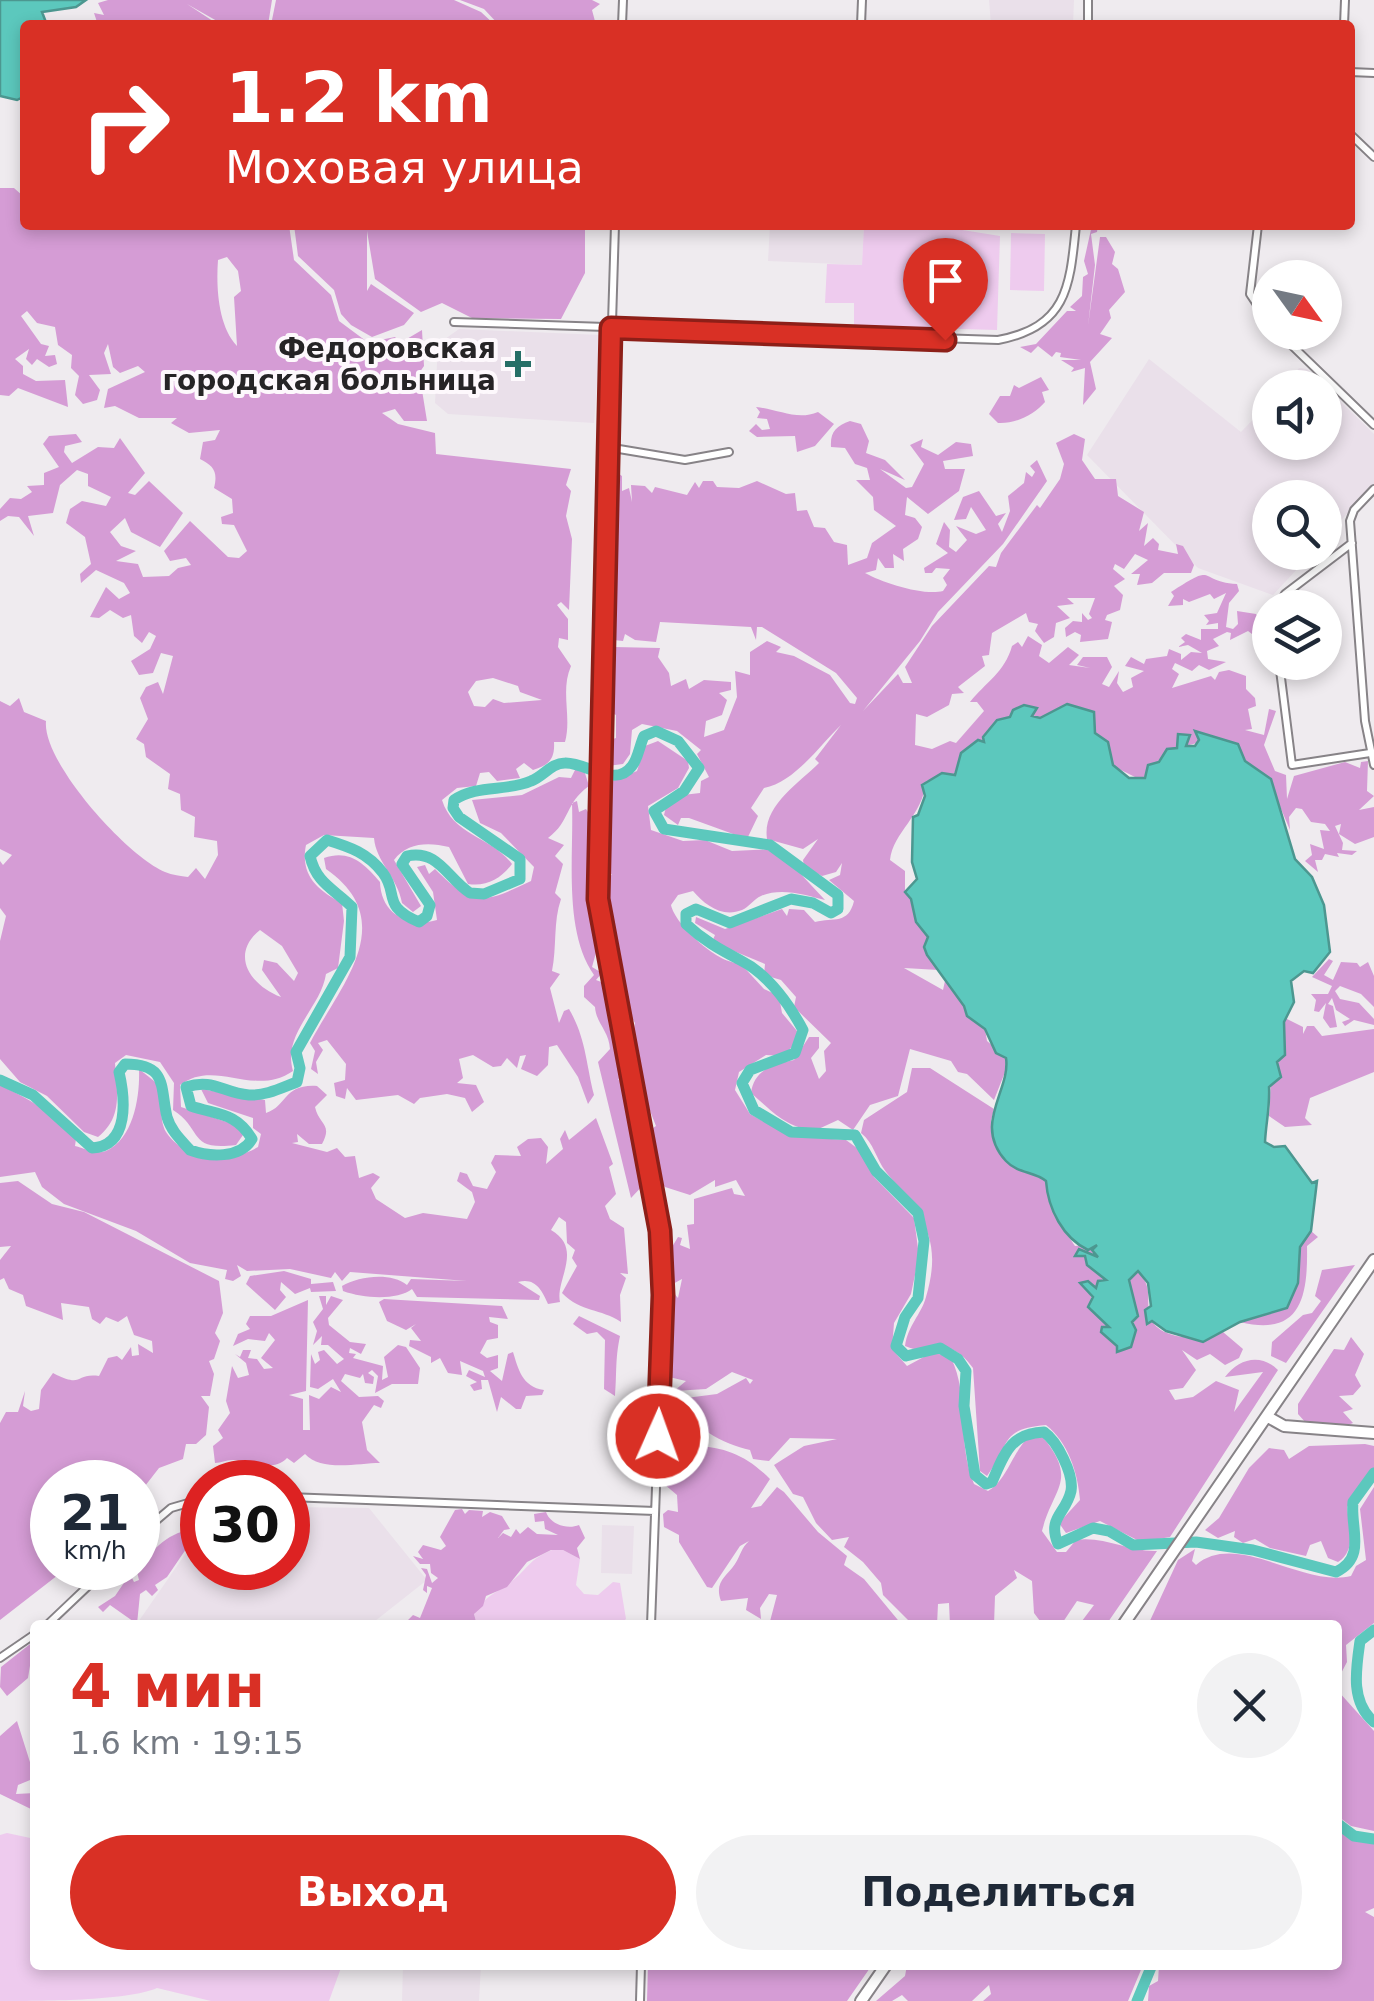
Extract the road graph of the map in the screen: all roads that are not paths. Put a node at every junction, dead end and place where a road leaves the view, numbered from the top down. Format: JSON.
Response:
{"nodes":[{"id":1,"x":1355,"y":139,"type":"edge"},
{"id":2,"x":1374,"y":157,"type":"edge"},
{"id":3,"x":615,"y":230,"type":"edge"},
{"id":4,"x":1075,"y":230,"type":"edge"},
{"id":5,"x":1257,"y":230,"type":"edge"},
{"id":6,"x":1254,"y":260,"type":"edge"},
{"id":7,"x":454,"y":322,"type":"dead end"},
{"id":8,"x":611,"y":328,"type":"junction"},
{"id":9,"x":1297,"y":350,"type":"edge"},
{"id":10,"x":1374,"y":425,"type":"edge"},
{"id":11,"x":607,"y":447,"type":"junction"},
{"id":12,"x":730,"y":452,"type":"dead end"},
{"id":13,"x":1374,"y":488,"type":"edge"},
{"id":14,"x":1352,"y":543,"type":"junction"},
{"id":15,"x":1290,"y":590,"type":"edge"},
{"id":16,"x":1281,"y":680,"type":"edge"},
{"id":17,"x":1370,"y":752,"type":"junction"},
{"id":18,"x":1374,"y":765,"type":"edge"},
{"id":19,"x":1374,"y":1260,"type":"edge"},
{"id":20,"x":1268,"y":1416,"type":"junction"},
{"id":21,"x":1374,"y":1433,"type":"edge"},
{"id":22,"x":310,"y":1497,"type":"edge"},
{"id":23,"x":655,"y":1511,"type":"junction"},
{"id":24,"x":84,"y":1590,"type":"edge"},
{"id":25,"x":53,"y":1620,"type":"edge"},
{"id":26,"x":651,"y":1620,"type":"edge"},
{"id":27,"x":1127,"y":1620,"type":"edge"},
{"id":28,"x":30,"y":1637,"type":"edge"},
{"id":29,"x":0,"y":1658,"type":"edge"},
{"id":30,"x":640,"y":1970,"type":"edge"},
{"id":31,"x":883,"y":1970,"type":"edge"},
{"id":32,"x":640,"y":2001,"type":"edge"},
{"id":33,"x":861,"y":2001,"type":"edge"}],
"edges":[{"from":1,"to":2,"type":"street"},
{"from":3,"to":8,"type":"street"},
{"from":4,"to":8,"type":"street"},
{"from":5,"to":6,"type":"street"},
{"from":7,"to":8,"type":"street"},
{"from":8,"to":11,"type":"street"},
{"from":9,"to":10,"type":"street"},
{"from":11,"to":12,"type":"street"},
{"from":11,"to":23,"type":"street"},
{"from":13,"to":14,"type":"street"},
{"from":14,"to":15,"type":"street"},
{"from":14,"to":17,"type":"street"},
{"from":16,"to":17,"type":"street"},
{"from":17,"to":18,"type":"street"},
{"from":19,"to":20,"type":"main road"},
{"from":20,"to":21,"type":"main road"},
{"from":20,"to":27,"type":"main road"},
{"from":22,"to":23,"type":"street"},
{"from":23,"to":26,"type":"street"},
{"from":24,"to":25,"type":"street"},
{"from":28,"to":29,"type":"street"},
{"from":30,"to":32,"type":"street"},
{"from":31,"to":33,"type":"main road"}]}
